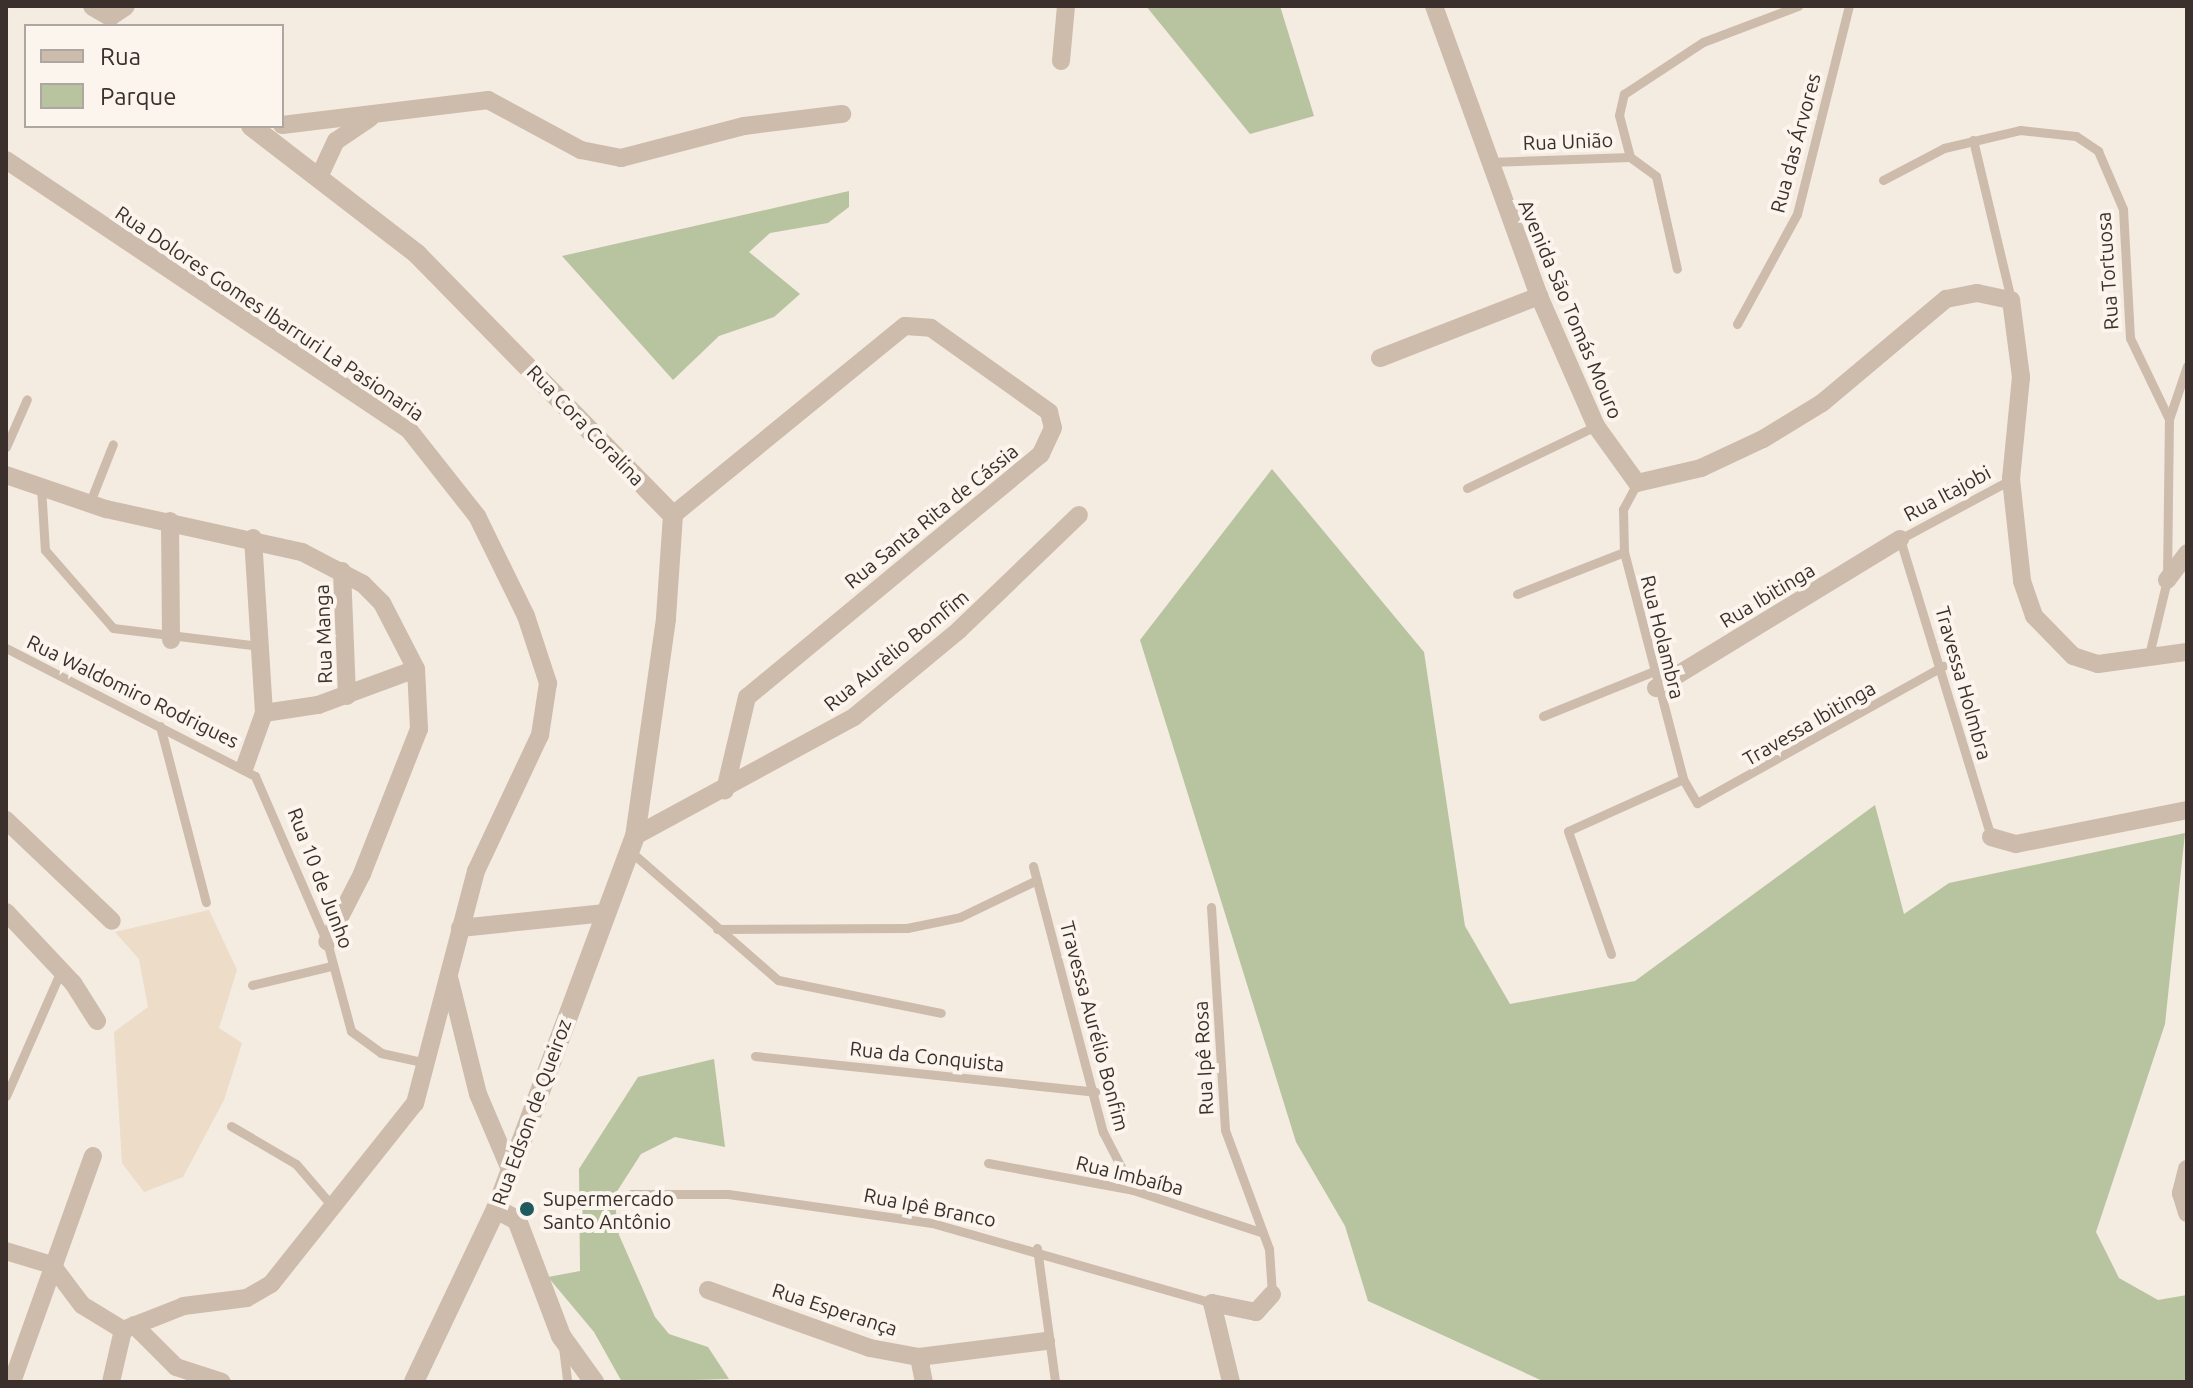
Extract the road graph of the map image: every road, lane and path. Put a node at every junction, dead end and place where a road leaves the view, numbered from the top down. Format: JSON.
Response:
{"nodes":[{"id":1,"x":93,"y":6,"type":"edge"},
{"id":2,"x":1066,"y":6,"type":"edge"},
{"id":3,"x":1434,"y":6,"type":"edge"},
{"id":4,"x":1798,"y":6,"type":"edge"},
{"id":5,"x":1849,"y":6,"type":"edge"},
{"id":6,"x":123,"y":16,"type":"edge"},
{"id":7,"x":1061,"y":61,"type":"dead end"},
{"id":8,"x":842,"y":114,"type":"dead end"},
{"id":9,"x":375,"y":115,"type":"junction"},
{"id":10,"x":284,"y":125,"type":"edge"},
{"id":11,"x":254,"y":128,"type":"edge"},
{"id":12,"x":1973,"y":140,"type":"junction"},
{"id":13,"x":1630,"y":157,"type":"junction"},
{"id":14,"x":6,"y":160,"type":"edge"},
{"id":15,"x":1486,"y":163,"type":"junction"},
{"id":16,"x":319,"y":177,"type":"junction"},
{"id":17,"x":1883,"y":180,"type":"dead end"},
{"id":18,"x":1677,"y":269,"type":"dead end"},
{"id":19,"x":1539,"y":296,"type":"junction"},
{"id":20,"x":2011,"y":300,"type":"junction"},
{"id":21,"x":1737,"y":324,"type":"dead end"},
{"id":22,"x":1380,"y":358,"type":"dead end"},
{"id":23,"x":2187,"y":366,"type":"edge"},
{"id":24,"x":27,"y":399,"type":"dead end"},
{"id":25,"x":2169,"y":419,"type":"junction"},
{"id":26,"x":1596,"y":426,"type":"junction"},
{"id":27,"x":113,"y":444,"type":"dead end"},
{"id":28,"x":6,"y":447,"type":"edge"},
{"id":29,"x":6,"y":475,"type":"edge"},
{"id":30,"x":2011,"y":479,"type":"junction"},
{"id":31,"x":1637,"y":483,"type":"junction"},
{"id":32,"x":41,"y":487,"type":"junction"},
{"id":33,"x":1467,"y":488,"type":"dead end"},
{"id":34,"x":90,"y":502,"type":"junction"},
{"id":35,"x":673,"y":515,"type":"junction"},
{"id":36,"x":1079,"y":515,"type":"dead end"},
{"id":37,"x":170,"y":521,"type":"junction"},
{"id":38,"x":253,"y":538,"type":"junction"},
{"id":39,"x":1900,"y":539,"type":"junction"},
{"id":40,"x":1624,"y":552,"type":"junction"},
{"id":41,"x":2187,"y":553,"type":"edge"},
{"id":42,"x":342,"y":571,"type":"junction"},
{"id":43,"x":2167,"y":580,"type":"junction"},
{"id":44,"x":1517,"y":594,"type":"dead end"},
{"id":45,"x":171,"y":640,"type":"junction"},
{"id":46,"x":261,"y":646,"type":"junction"},
{"id":47,"x":6,"y":648,"type":"edge"},
{"id":48,"x":2187,"y":652,"type":"edge"},
{"id":49,"x":2147,"y":662,"type":"junction"},
{"id":50,"x":1943,"y":666,"type":"junction"},
{"id":51,"x":416,"y":669,"type":"junction"},
{"id":52,"x":1654,"y":680,"type":"junction"},
{"id":53,"x":347,"y":696,"type":"junction"},
{"id":54,"x":264,"y":713,"type":"junction"},
{"id":55,"x":1543,"y":716,"type":"dead end"},
{"id":56,"x":160,"y":726,"type":"junction"},
{"id":57,"x":245,"y":766,"type":"junction"},
{"id":58,"x":1683,"y":779,"type":"junction"},
{"id":59,"x":725,"y":790,"type":"junction"},
{"id":60,"x":1693,"y":799,"type":"joint"},
{"id":61,"x":2187,"y":810,"type":"edge"},
{"id":62,"x":6,"y":820,"type":"edge"},
{"id":63,"x":1991,"y":837,"type":"joint"},
{"id":64,"x":632,"y":843,"type":"junction"},
{"id":65,"x":1033,"y":866,"type":"dead end"},
{"id":66,"x":1037,"y":880,"type":"junction"},
{"id":67,"x":206,"y":902,"type":"dead end"},
{"id":68,"x":1211,"y":907,"type":"dead end"},
{"id":69,"x":6,"y":912,"type":"edge"},
{"id":70,"x":605,"y":913,"type":"junction"},
{"id":71,"x":112,"y":921,"type":"dead end"},
{"id":72,"x":460,"y":928,"type":"junction"},
{"id":73,"x":717,"y":929,"type":"junction"},
{"id":74,"x":327,"y":942,"type":"junction"},
{"id":75,"x":1611,"y":954,"type":"dead end"},
{"id":76,"x":331,"y":966,"type":"junction"},
{"id":77,"x":62,"y":971,"type":"junction"},
{"id":78,"x":449,"y":974,"type":"junction"},
{"id":79,"x":252,"y":985,"type":"dead end"},
{"id":80,"x":941,"y":1013,"type":"dead end"},
{"id":81,"x":97,"y":1021,"type":"dead end"},
{"id":82,"x":755,"y":1056,"type":"dead end"},
{"id":83,"x":426,"y":1063,"type":"junction"},
{"id":84,"x":1095,"y":1092,"type":"junction"},
{"id":85,"x":6,"y":1096,"type":"edge"},
{"id":86,"x":231,"y":1126,"type":"dead end"},
{"id":87,"x":93,"y":1156,"type":"dead end"},
{"id":88,"x":988,"y":1163,"type":"dead end"},
{"id":89,"x":509,"y":1167,"type":"junction"},
{"id":90,"x":2187,"y":1169,"type":"edge"},
{"id":91,"x":1133,"y":1190,"type":"junction"},
{"id":92,"x":631,"y":1194,"type":"dead end"},
{"id":93,"x":333,"y":1207,"type":"junction"},
{"id":94,"x":496,"y":1209,"type":"junction"},
{"id":95,"x":2187,"y":1213,"type":"edge"},
{"id":96,"x":1261,"y":1232,"type":"junction"},
{"id":97,"x":1037,"y":1248,"type":"junction"},
{"id":98,"x":6,"y":1251,"type":"edge"},
{"id":99,"x":52,"y":1265,"type":"junction"},
{"id":100,"x":708,"y":1290,"type":"dead end"},
{"id":101,"x":1272,"y":1294,"type":"joint"},
{"id":102,"x":1212,"y":1303,"type":"junction"},
{"id":103,"x":128,"y":1327,"type":"junction"},
{"id":104,"x":561,"y":1336,"type":"junction"},
{"id":105,"x":1046,"y":1341,"type":"junction"},
{"id":106,"x":919,"y":1357,"type":"junction"},
{"id":107,"x":12,"y":1382,"type":"edge"},
{"id":108,"x":111,"y":1382,"type":"edge"},
{"id":109,"x":222,"y":1382,"type":"edge"},
{"id":110,"x":414,"y":1382,"type":"edge"},
{"id":111,"x":567,"y":1382,"type":"edge"},
{"id":112,"x":594,"y":1382,"type":"edge"},
{"id":113,"x":924,"y":1382,"type":"edge"},
{"id":114,"x":1055,"y":1382,"type":"edge"},
{"id":115,"x":1231,"y":1382,"type":"edge"}],
"edges":[{"from":1,"to":6,"type":"street"},
{"from":2,"to":7,"type":"street"},
{"from":3,"to":15,"type":"street","name":"Avenida São Tomás Mouro"},
{"from":4,"to":13,"type":"lane","name":"Rua União"},
{"from":5,"to":21,"type":"lane","name":"Rua das Árvores"},
{"from":8,"to":9,"type":"street"},
{"from":9,"to":10,"type":"street"},
{"from":9,"to":16,"type":"street"},
{"from":11,"to":16,"type":"street","name":"Rua Cora Coralina"},
{"from":12,"to":17,"type":"lane","name":"Rua Tortuosa"},
{"from":12,"to":20,"type":"lane"},
{"from":12,"to":25,"type":"lane","name":"Rua Tortuosa"},
{"from":13,"to":15,"type":"lane","name":"Rua União"},
{"from":13,"to":18,"type":"lane"},
{"from":14,"to":72,"type":"street","name":"Rua Dolores Gomes Ibarruri La Pasionaria"},
{"from":15,"to":19,"type":"street","name":"Avenida São Tomás Mouro"},
{"from":16,"to":35,"type":"street","name":"Rua Cora Coralina"},
{"from":19,"to":22,"type":"street"},
{"from":19,"to":26,"type":"street","name":"Avenida São Tomás Mouro"},
{"from":20,"to":30,"type":"street"},
{"from":20,"to":31,"type":"street"},
{"from":23,"to":25,"type":"lane"},
{"from":24,"to":28,"type":"lane"},
{"from":25,"to":43,"type":"lane"},
{"from":26,"to":31,"type":"street","name":"Avenida São Tomás Mouro"},
{"from":26,"to":33,"type":"lane"},
{"from":27,"to":34,"type":"lane"},
{"from":29,"to":32,"type":"street"},
{"from":30,"to":39,"type":"lane","name":"Rua Itajobi"},
{"from":30,"to":49,"type":"street"},
{"from":31,"to":40,"type":"lane","name":"Rua Holambra"},
{"from":32,"to":34,"type":"street"},
{"from":32,"to":45,"type":"lane"},
{"from":34,"to":37,"type":"street"},
{"from":35,"to":59,"type":"street","name":"Rua Santa Rita de Cássia"},
{"from":35,"to":64,"type":"street"},
{"from":36,"to":59,"type":"street","name":"Rua Aurèlio Bomfim"},
{"from":37,"to":38,"type":"street"},
{"from":37,"to":45,"type":"street"},
{"from":38,"to":42,"type":"street"},
{"from":38,"to":46,"type":"street"},
{"from":39,"to":50,"type":"lane","name":"Travessa Holmbra"},
{"from":39,"to":52,"type":"street","name":"Rua Ibitinga"},
{"from":40,"to":44,"type":"lane"},
{"from":40,"to":52,"type":"lane","name":"Rua Holambra"},
{"from":41,"to":43,"type":"street"},
{"from":42,"to":51,"type":"street"},
{"from":42,"to":53,"type":"street","name":"Rua Manga"},
{"from":43,"to":49,"type":"lane"},
{"from":45,"to":46,"type":"lane"},
{"from":46,"to":54,"type":"street"},
{"from":47,"to":56,"type":"lane","name":"Rua Waldomiro Rodrigues"},
{"from":48,"to":49,"type":"street"},
{"from":50,"to":60,"type":"lane","name":"Travessa Ibitinga"},
{"from":50,"to":63,"type":"lane","name":"Travessa Holmbra"},
{"from":51,"to":53,"type":"street"},
{"from":51,"to":74,"type":"street"},
{"from":52,"to":55,"type":"lane"},
{"from":52,"to":58,"type":"lane","name":"Rua Holambra"},
{"from":53,"to":54,"type":"street"},
{"from":54,"to":57,"type":"street"},
{"from":56,"to":57,"type":"lane","name":"Rua Waldomiro Rodrigues"},
{"from":56,"to":67,"type":"lane"},
{"from":57,"to":74,"type":"lane","name":"Rua 10 de Junho"},
{"from":58,"to":60,"type":"lane","name":"Rua Holambra"},
{"from":58,"to":75,"type":"lane"},
{"from":59,"to":64,"type":"street","name":"Rua Aurèlio Bomfim"},
{"from":61,"to":63,"type":"street"},
{"from":62,"to":71,"type":"street"},
{"from":64,"to":70,"type":"street","name":"Rua Edson de Queiroz"},
{"from":64,"to":73,"type":"lane"},
{"from":65,"to":66,"type":"lane","name":"Travessa Aurélio Bonfim"},
{"from":66,"to":73,"type":"lane"},
{"from":66,"to":84,"type":"lane","name":"Travessa Aurélio Bonfim"},
{"from":68,"to":96,"type":"lane","name":"Rua Ipê Rosa"},
{"from":69,"to":77,"type":"street"},
{"from":70,"to":72,"type":"street"},
{"from":70,"to":89,"type":"street","name":"Rua Edson de Queiroz"},
{"from":72,"to":78,"type":"street","name":"Rua Dolores Gomes Ibarruri La Pasionaria"},
{"from":73,"to":80,"type":"lane"},
{"from":74,"to":76,"type":"lane","name":"Rua 10 de Junho"},
{"from":76,"to":79,"type":"lane"},
{"from":76,"to":83,"type":"lane","name":"Rua 10 de Junho"},
{"from":77,"to":81,"type":"street"},
{"from":77,"to":85,"type":"lane"},
{"from":78,"to":83,"type":"street","name":"Rua Dolores Gomes Ibarruri La Pasionaria"},
{"from":78,"to":89,"type":"street"},
{"from":82,"to":84,"type":"lane","name":"Rua da Conquista"},
{"from":83,"to":93,"type":"street","name":"Rua Dolores Gomes Ibarruri La Pasionaria"},
{"from":84,"to":91,"type":"lane","name":"Travessa Aurélio Bonfim"},
{"from":86,"to":93,"type":"lane"},
{"from":87,"to":99,"type":"street"},
{"from":88,"to":91,"type":"lane","name":"Rua Imbaíba"},
{"from":89,"to":94,"type":"street","name":"Rua Edson de Queiroz"},
{"from":90,"to":95,"type":"street"},
{"from":91,"to":96,"type":"lane","name":"Rua Imbaíba"},
{"from":92,"to":97,"type":"lane","name":"Rua Ipê Branco"},
{"from":93,"to":103,"type":"street","name":"Rua Dolores Gomes Ibarruri La Pasionaria"},
{"from":94,"to":104,"type":"street"},
{"from":94,"to":110,"type":"street","name":"Rua Edson de Queiroz"},
{"from":96,"to":101,"type":"lane","name":"Rua Ipê Rosa"},
{"from":97,"to":102,"type":"lane","name":"Rua Ipê Branco"},
{"from":97,"to":105,"type":"lane"},
{"from":98,"to":99,"type":"street"},
{"from":99,"to":103,"type":"street"},
{"from":99,"to":107,"type":"street"},
{"from":100,"to":106,"type":"street","name":"Rua Esperança"},
{"from":101,"to":102,"type":"street"},
{"from":102,"to":115,"type":"street"},
{"from":103,"to":108,"type":"street"},
{"from":103,"to":109,"type":"street"},
{"from":104,"to":111,"type":"lane"},
{"from":104,"to":112,"type":"street"},
{"from":105,"to":106,"type":"street","name":"Rua Esperança"},
{"from":105,"to":114,"type":"lane"},
{"from":106,"to":113,"type":"street"}]}
